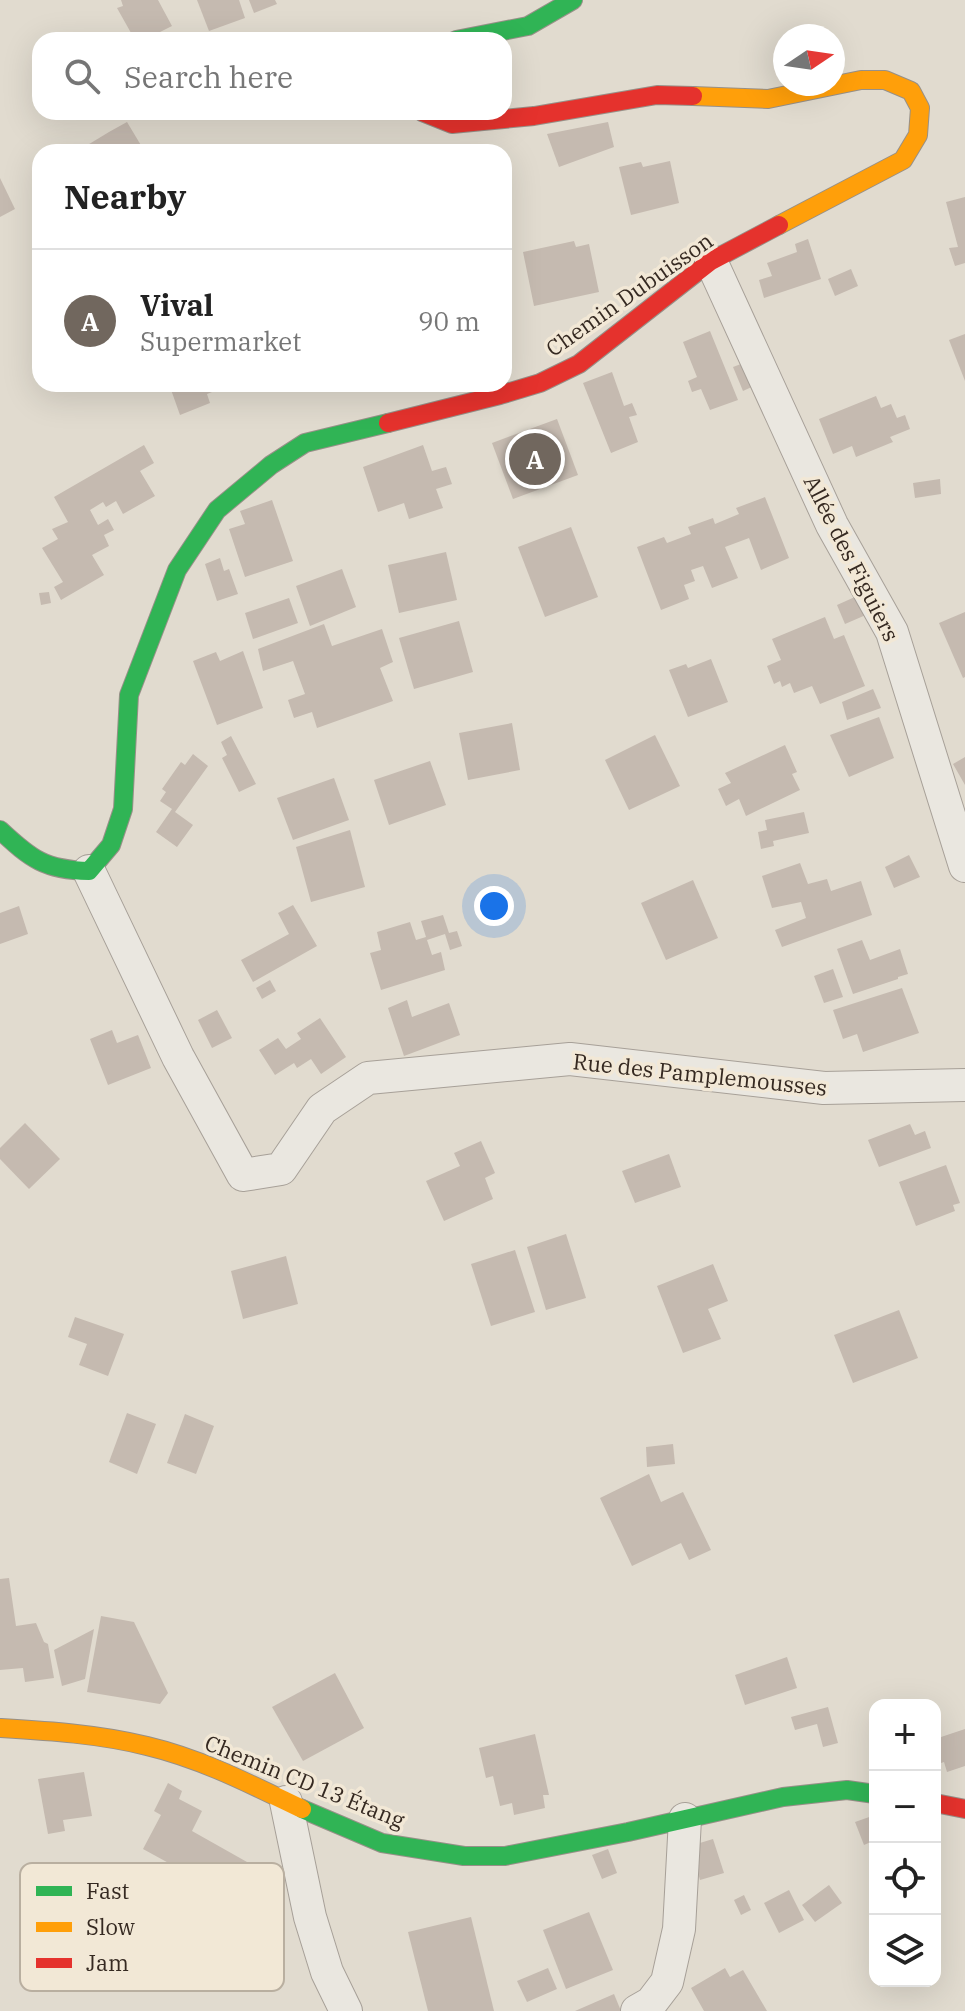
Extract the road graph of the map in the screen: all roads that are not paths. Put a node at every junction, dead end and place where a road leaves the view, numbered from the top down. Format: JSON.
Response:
{"nodes":[{"id":1,"x":573,"y":0,"type":"edge"},
{"id":2,"x":497,"y":32,"type":"edge"},
{"id":3,"x":512,"y":118,"type":"edge"},
{"id":4,"x":442,"y":120,"type":"edge"},
{"id":5,"x":493,"y":120,"type":"edge"},
{"id":6,"x":711,"y":261,"type":"junction"},
{"id":7,"x":512,"y":391,"type":"edge"},
{"id":8,"x":510,"y":392,"type":"edge"},
{"id":9,"x":0,"y":830,"type":"edge"},
{"id":10,"x":965,"y":866,"type":"edge"},
{"id":11,"x":89,"y":871,"type":"junction"},
{"id":12,"x":965,"y":1085,"type":"edge"},
{"id":13,"x":0,"y":1728,"type":"edge"},
{"id":14,"x":869,"y":1793,"type":"edge"},
{"id":15,"x":286,"y":1802,"type":"junction"},
{"id":16,"x":941,"y":1804,"type":"edge"},
{"id":17,"x":965,"y":1809,"type":"edge"},
{"id":18,"x":685,"y":1819,"type":"junction"},
{"id":19,"x":346,"y":2011,"type":"edge"},
{"id":20,"x":637,"y":2011,"type":"edge"}],
"edges":[{"from":1,"to":2,"type":"main road"},
{"from":3,"to":6,"type":"main road","name":"Chemin Dubuisson"},
{"from":4,"to":5,"type":"main road","name":"Chemin Dubuisson"},
{"from":6,"to":7,"type":"main road","name":"Chemin Dubuisson"},
{"from":6,"to":10,"type":"street","name":"Allée des Figuiers"},
{"from":8,"to":11,"type":"main road","name":"Chemin Dubuisson"},
{"from":9,"to":11,"type":"main road"},
{"from":11,"to":12,"type":"street","name":"Rue des Pamplemousses"},
{"from":13,"to":15,"type":"main road","name":"Chemin CD 13 Étang"},
{"from":14,"to":18,"type":"main road","name":"Chemin CD 13 Étang"},
{"from":15,"to":18,"type":"main road","name":"Chemin CD 13 Étang"},
{"from":15,"to":19,"type":"street"},
{"from":16,"to":17,"type":"main road"},
{"from":18,"to":20,"type":"street"}]}
